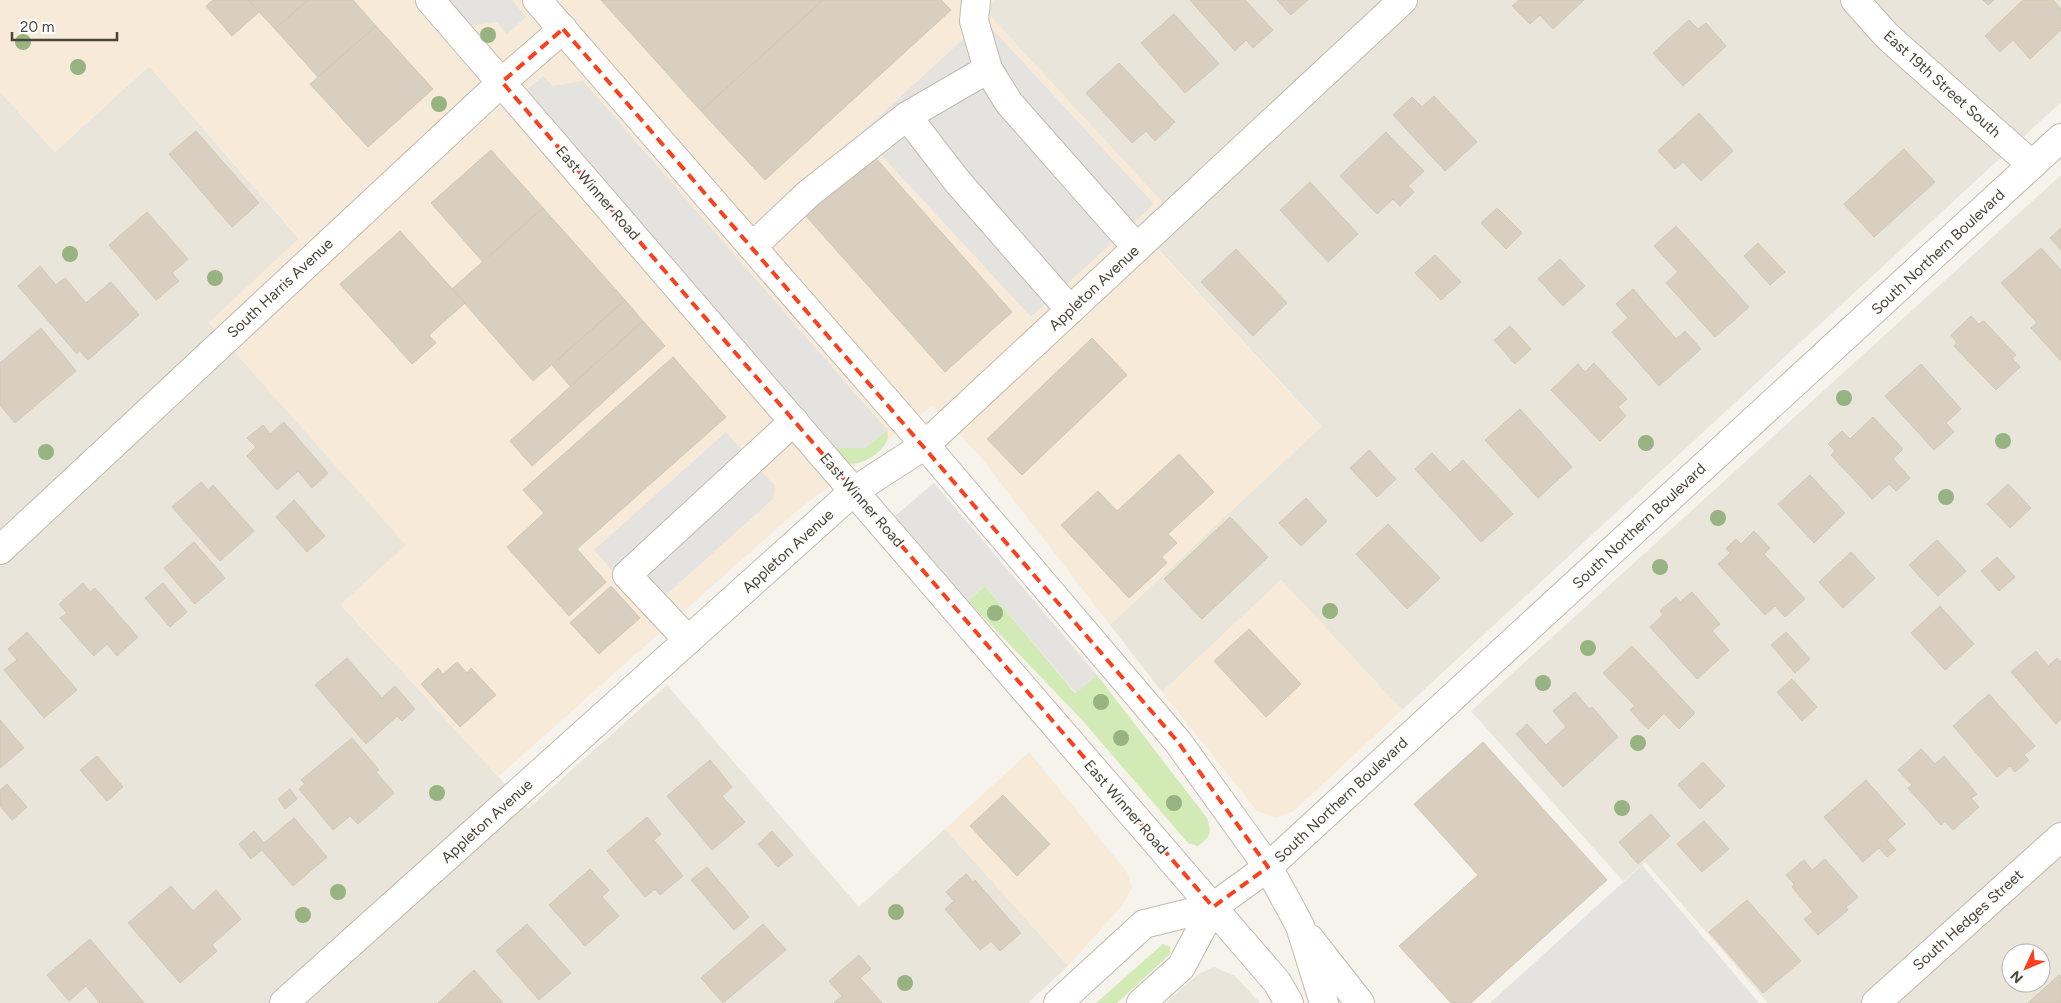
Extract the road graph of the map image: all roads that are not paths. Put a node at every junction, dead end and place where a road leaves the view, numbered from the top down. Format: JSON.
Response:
{"nodes":[{"id":1,"x":430,"y":0,"type":"edge"},
{"id":2,"x":537,"y":0,"type":"edge"},
{"id":3,"x":976,"y":0,"type":"edge"},
{"id":4,"x":1403,"y":0,"type":"edge"},
{"id":5,"x":1855,"y":0,"type":"edge"},
{"id":6,"x":563,"y":29,"type":"junction"},
{"id":7,"x":988,"y":69,"type":"junction"},
{"id":8,"x":502,"y":82,"type":"junction"},
{"id":9,"x":907,"y":116,"type":"junction"},
{"id":10,"x":2061,"y":138,"type":"edge"},
{"id":11,"x":2032,"y":165,"type":"junction"},
{"id":12,"x":752,"y":248,"type":"junction"},
{"id":13,"x":1137,"y":248,"type":"junction"},
{"id":14,"x":1070,"y":310,"type":"junction"},
{"id":15,"x":794,"y":422,"type":"junction"},
{"id":16,"x":925,"y":445,"type":"junction"},
{"id":17,"x":854,"y":491,"type":"junction"},
{"id":18,"x":0,"y":550,"type":"edge"},
{"id":19,"x":688,"y":640,"type":"junction"},
{"id":20,"x":2061,"y":837,"type":"edge"},
{"id":21,"x":1268,"y":868,"type":"junction"},
{"id":22,"x":1213,"y":907,"type":"junction"},
{"id":23,"x":1300,"y":926,"type":"junction"},
{"id":24,"x":284,"y":1003,"type":"edge"},
{"id":25,"x":1058,"y":1003,"type":"edge"},
{"id":26,"x":1141,"y":1003,"type":"edge"},
{"id":27,"x":1289,"y":1003,"type":"edge"},
{"id":28,"x":1324,"y":1003,"type":"edge"},
{"id":29,"x":1360,"y":1003,"type":"edge"},
{"id":30,"x":1876,"y":1003,"type":"edge"}],
"edges":[{"from":1,"to":8,"type":"street","name":"East Winner Road"},
{"from":2,"to":6,"type":"street"},
{"from":3,"to":7,"type":"street"},
{"from":4,"to":13,"type":"street","name":"Appleton Avenue"},
{"from":5,"to":11,"type":"street","name":"East 19th Street South"},
{"from":6,"to":8,"type":"street","name":"South Harris Avenue"},
{"from":6,"to":12,"type":"street"},
{"from":7,"to":9,"type":"street"},
{"from":7,"to":13,"type":"street"},
{"from":8,"to":15,"type":"street","name":"East Winner Road"},
{"from":8,"to":18,"type":"street","name":"South Harris Avenue"},
{"from":9,"to":12,"type":"street"},
{"from":9,"to":14,"type":"street"},
{"from":10,"to":11,"type":"street","name":"South Northern Boulevard"},
{"from":11,"to":21,"type":"street","name":"South Northern Boulevard"},
{"from":12,"to":16,"type":"street"},
{"from":13,"to":14,"type":"street","name":"Appleton Avenue"},
{"from":14,"to":16,"type":"street","name":"Appleton Avenue"},
{"from":15,"to":17,"type":"street","name":"East Winner Road"},
{"from":15,"to":19,"type":"street"},
{"from":16,"to":17,"type":"street","name":"Appleton Avenue"},
{"from":16,"to":21,"type":"street"},
{"from":17,"to":19,"type":"street","name":"Appleton Avenue"},
{"from":17,"to":22,"type":"street","name":"East Winner Road"},
{"from":19,"to":24,"type":"street","name":"Appleton Avenue"},
{"from":20,"to":30,"type":"street","name":"South Hedges Street"},
{"from":21,"to":22,"type":"street","name":"South Northern Boulevard"},
{"from":21,"to":23,"type":"street"},
{"from":22,"to":25,"type":"street","name":"South Northern Boulevard"},
{"from":22,"to":26,"type":"street","name":"South Northern Boulevard"},
{"from":22,"to":27,"type":"street","name":"East Winner Road"},
{"from":23,"to":28,"type":"street"},
{"from":23,"to":29,"type":"street"}]}
